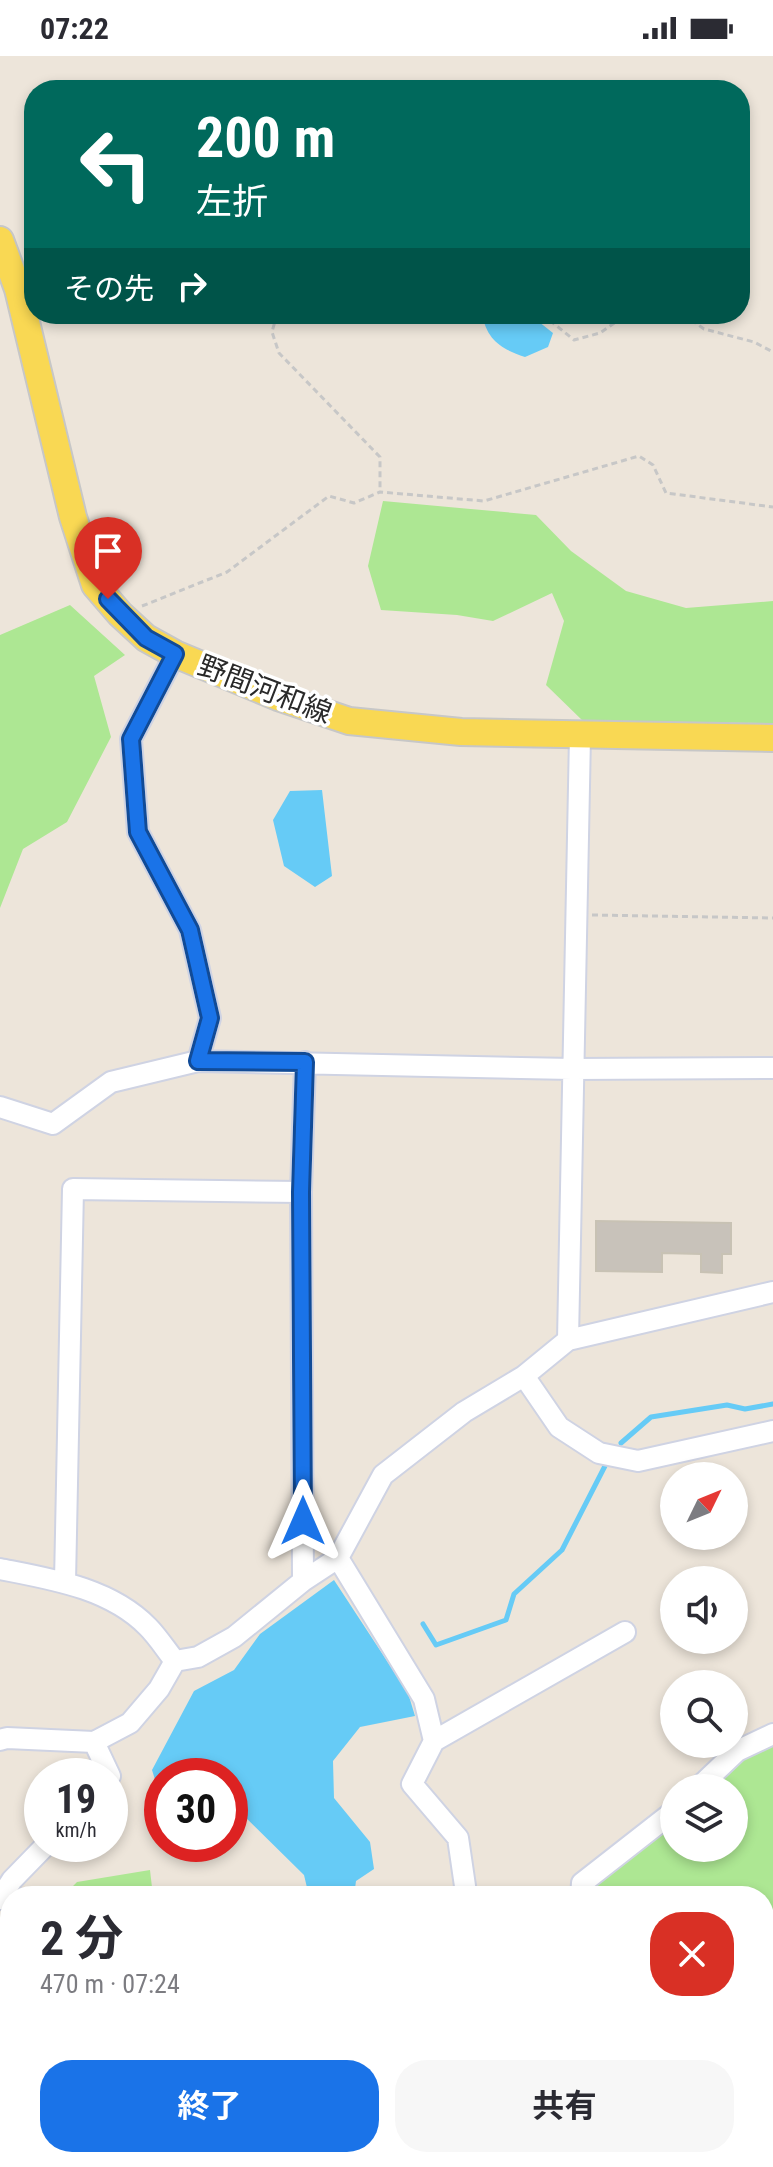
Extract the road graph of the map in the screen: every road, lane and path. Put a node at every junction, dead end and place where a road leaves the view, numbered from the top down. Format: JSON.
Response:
{"nodes":[{"id":1,"x":0,"y":240,"type":"edge"},
{"id":2,"x":24,"y":314,"type":"edge"},
{"id":3,"x":27,"y":324,"type":"edge"},
{"id":4,"x":274,"y":324,"type":"edge"},
{"id":5,"x":554,"y":324,"type":"edge"},
{"id":6,"x":613,"y":324,"type":"edge"},
{"id":7,"x":697,"y":324,"type":"edge"},
{"id":8,"x":773,"y":352,"type":"edge"},
{"id":9,"x":380,"y":492,"type":"junction"},
{"id":10,"x":773,"y":507,"type":"edge"},
{"id":11,"x":120,"y":614,"type":"junction"},
{"id":12,"x":175,"y":654,"type":"junction"},
{"id":13,"x":580,"y":736,"type":"junction"},
{"id":14,"x":773,"y":738,"type":"edge"},
{"id":15,"x":576,"y":915,"type":"junction"},
{"id":16,"x":773,"y":918,"type":"edge"},
{"id":17,"x":198,"y":1061,"type":"junction"},
{"id":18,"x":305,"y":1062,"type":"junction"},
{"id":19,"x":773,"y":1068,"type":"edge"},
{"id":20,"x":572,"y":1069,"type":"junction"},
{"id":21,"x":0,"y":1107,"type":"edge"},
{"id":22,"x":301,"y":1192,"type":"junction"},
{"id":23,"x":773,"y":1292,"type":"edge"},
{"id":24,"x":568,"y":1340,"type":"junction"},
{"id":25,"x":524,"y":1376,"type":"junction"},
{"id":26,"x":773,"y":1431,"type":"edge"},
{"id":27,"x":338,"y":1558,"type":"junction"},
{"id":28,"x":0,"y":1569,"type":"edge"},
{"id":29,"x":303,"y":1581,"type":"junction"},
{"id":30,"x":65,"y":1582,"type":"junction"},
{"id":31,"x":625,"y":1632,"type":"dead end"},
{"id":32,"x":175,"y":1661,"type":"junction"},
{"id":33,"x":773,"y":1734,"type":"edge"},
{"id":34,"x":0,"y":1740,"type":"edge"},
{"id":35,"x":434,"y":1741,"type":"junction"},
{"id":36,"x":94,"y":1742,"type":"junction"},
{"id":37,"x":101,"y":1758,"type":"edge"},
{"id":38,"x":713,"y":1774,"type":"edge"},
{"id":39,"x":660,"y":1822,"type":"edge"},
{"id":40,"x":30,"y":1862,"type":"edge"},
{"id":41,"x":8,"y":1886,"type":"edge"},
{"id":42,"x":465,"y":1886,"type":"edge"},
{"id":43,"x":582,"y":1886,"type":"edge"}],
"edges":[{"from":1,"to":2,"type":"main road","name":"野間河和線"},
{"from":3,"to":11,"type":"main road","name":"野間河和線"},
{"from":4,"to":9,"type":"path"},
{"from":5,"to":6,"type":"path"},
{"from":7,"to":8,"type":"path"},
{"from":9,"to":10,"type":"path"},
{"from":9,"to":11,"type":"path"},
{"from":11,"to":12,"type":"main road","name":"野間河和線"},
{"from":12,"to":13,"type":"main road","name":"野間河和線"},
{"from":12,"to":17,"type":"street"},
{"from":13,"to":14,"type":"main road","name":"野間河和線"},
{"from":13,"to":15,"type":"street"},
{"from":15,"to":16,"type":"path"},
{"from":15,"to":20,"type":"street"},
{"from":17,"to":18,"type":"street"},
{"from":17,"to":21,"type":"street"},
{"from":18,"to":20,"type":"street"},
{"from":18,"to":22,"type":"street"},
{"from":19,"to":20,"type":"street"},
{"from":20,"to":24,"type":"street"},
{"from":22,"to":29,"type":"street"},
{"from":22,"to":30,"type":"street"},
{"from":23,"to":24,"type":"street"},
{"from":24,"to":25,"type":"street"},
{"from":25,"to":26,"type":"street"},
{"from":25,"to":27,"type":"street"},
{"from":27,"to":29,"type":"street"},
{"from":27,"to":35,"type":"street"},
{"from":28,"to":30,"type":"street"},
{"from":29,"to":32,"type":"street"},
{"from":30,"to":32,"type":"street"},
{"from":31,"to":35,"type":"street"},
{"from":32,"to":36,"type":"street"},
{"from":33,"to":38,"type":"street"},
{"from":34,"to":36,"type":"street"},
{"from":35,"to":42,"type":"street"},
{"from":36,"to":37,"type":"street"},
{"from":39,"to":43,"type":"street"},
{"from":40,"to":41,"type":"street"}]}
